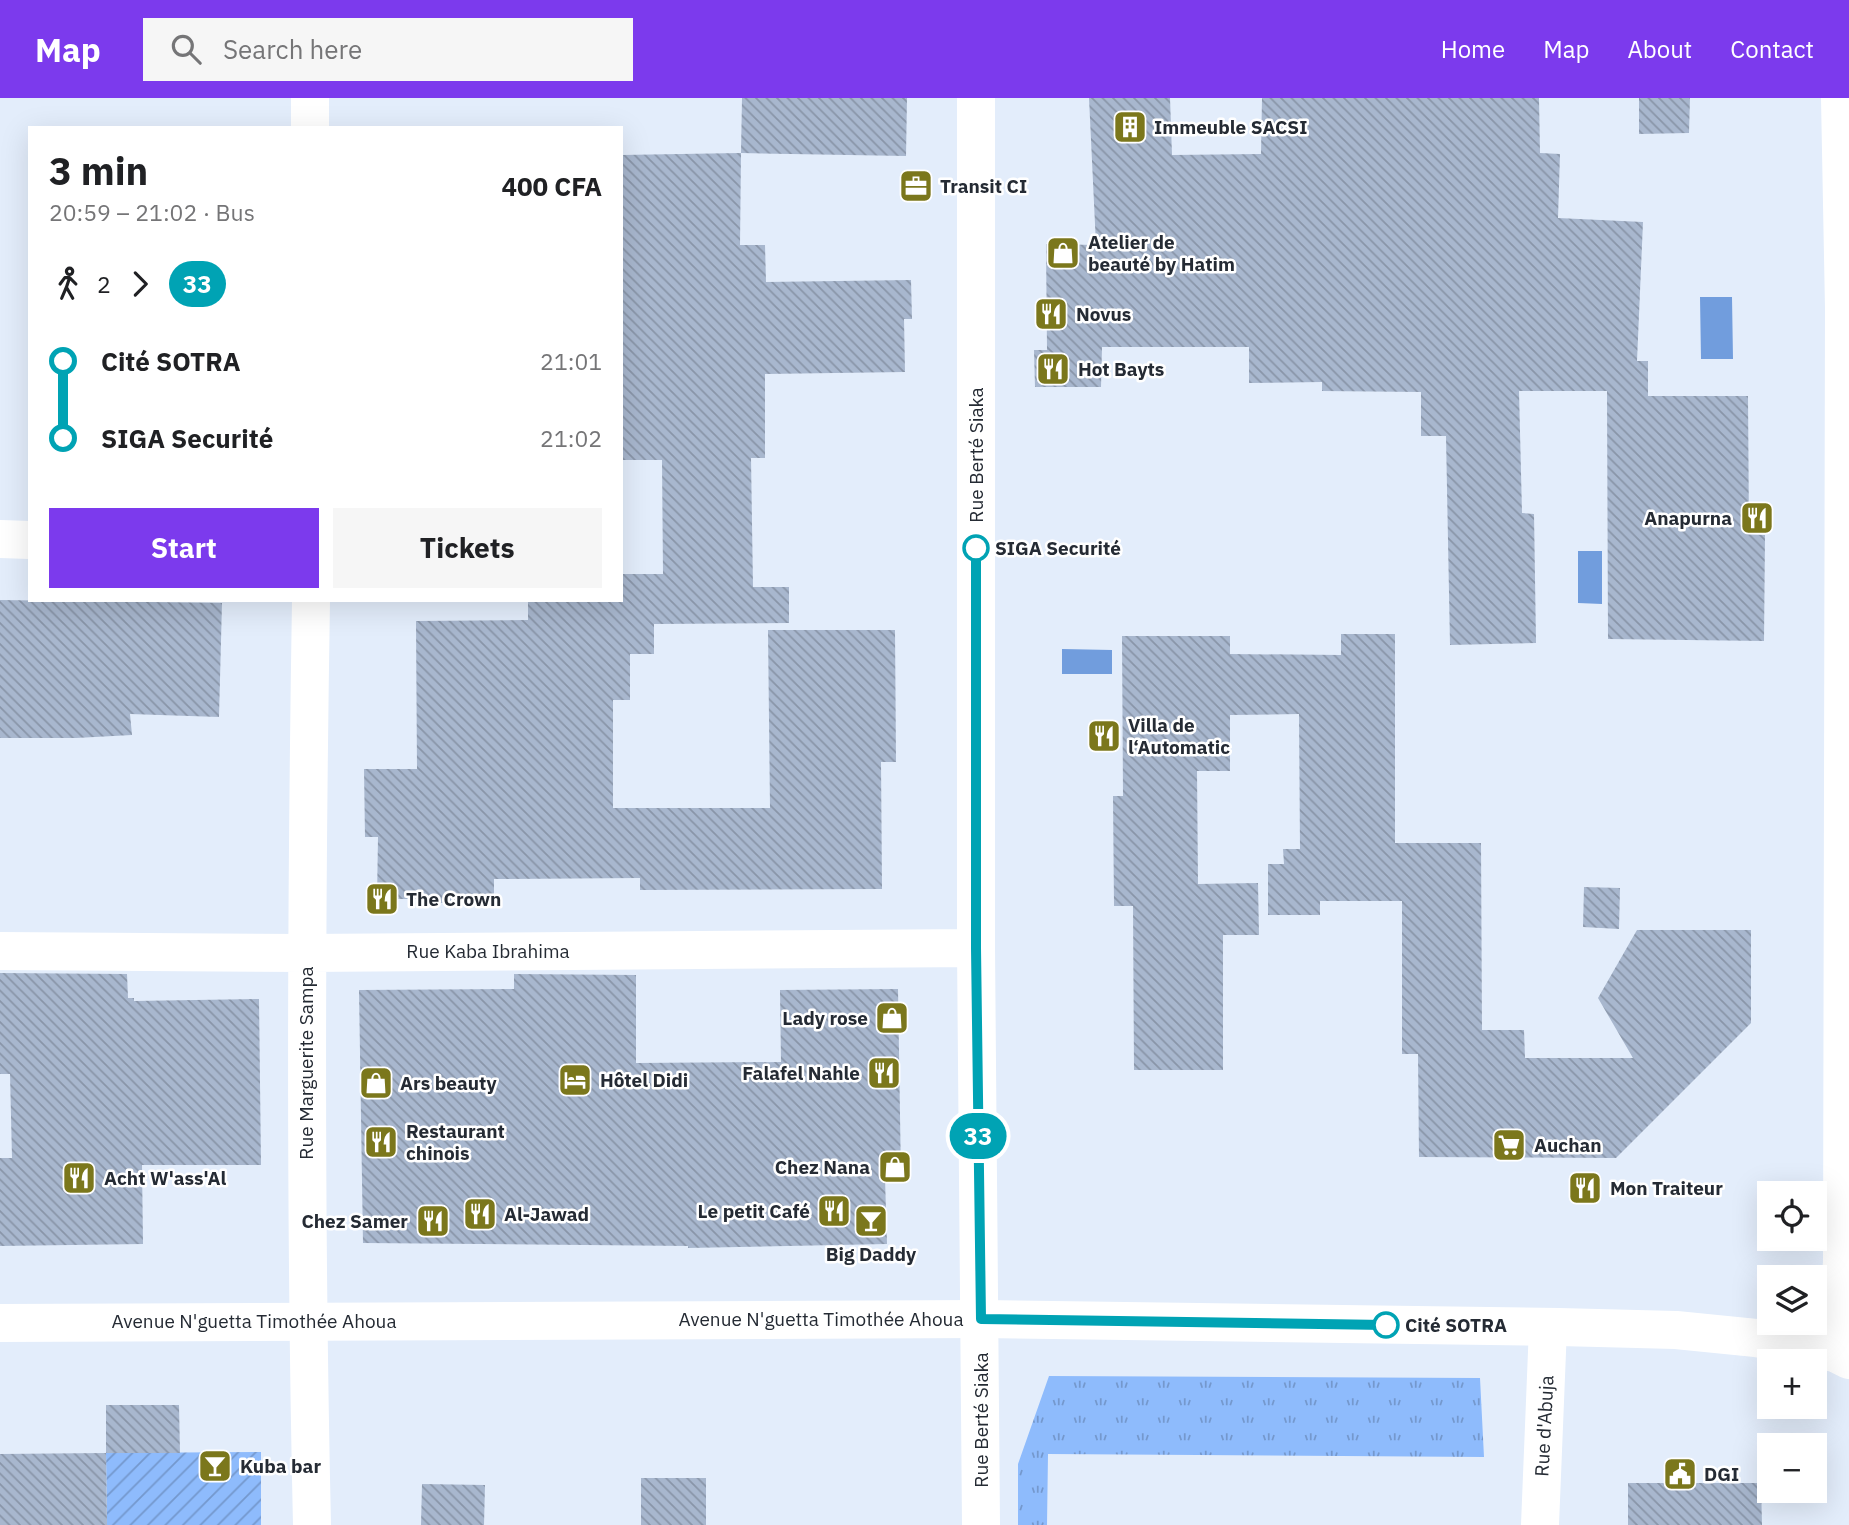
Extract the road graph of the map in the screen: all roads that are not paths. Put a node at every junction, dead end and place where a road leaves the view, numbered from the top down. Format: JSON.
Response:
{"nodes":[{"id":1,"x":310,"y":98,"type":"edge"},
{"id":2,"x":976,"y":98,"type":"edge"},
{"id":3,"x":1840,"y":98,"type":"edge"},
{"id":4,"x":310,"y":126,"type":"edge"},
{"id":5,"x":0,"y":539,"type":"edge"},
{"id":6,"x":28,"y":540,"type":"edge"},
{"id":7,"x":311,"y":602,"type":"edge"},
{"id":8,"x":976,"y":948,"type":"junction"},
{"id":9,"x":0,"y":951,"type":"edge"},
{"id":10,"x":306,"y":953,"type":"junction"},
{"id":11,"x":1845,"y":1261,"type":"edge"},
{"id":12,"x":981,"y":1319,"type":"junction"},
{"id":13,"x":307,"y":1320,"type":"junction"},
{"id":14,"x":0,"y":1323,"type":"edge"},
{"id":15,"x":1548,"y":1327,"type":"junction"},
{"id":16,"x":1842,"y":1357,"type":"edge"},
{"id":17,"x":312,"y":1525,"type":"edge"},
{"id":18,"x":981,"y":1525,"type":"edge"},
{"id":19,"x":1540,"y":1525,"type":"edge"}],
"edges":[{"from":1,"to":4,"type":"street"},
{"from":2,"to":8,"type":"street","name":"Rue Berté Siaka"},
{"from":3,"to":11,"type":"street"},
{"from":5,"to":6,"type":"street"},
{"from":7,"to":10,"type":"street","name":"Rue Marguerite Sampa"},
{"from":8,"to":10,"type":"street","name":"Rue Kaba Ibrahima"},
{"from":8,"to":12,"type":"street","name":"Rue Berté Siaka"},
{"from":9,"to":10,"type":"street","name":"Rue Kaba Ibrahima"},
{"from":10,"to":13,"type":"street","name":"Rue Marguerite Sampa"},
{"from":11,"to":16,"type":"street"},
{"from":12,"to":13,"type":"street","name":"Avenue N'guetta Timothée Ahoua"},
{"from":12,"to":15,"type":"street","name":"Avenue N'guetta Timothée Ahoua"},
{"from":12,"to":18,"type":"street","name":"Rue Berté Siaka"},
{"from":13,"to":14,"type":"street","name":"Avenue N'guetta Timothée Ahoua"},
{"from":13,"to":17,"type":"street","name":"Rue Marguerite Sampa"},
{"from":15,"to":16,"type":"street","name":"Avenue N'guetta Timothée Ahoua"},
{"from":15,"to":19,"type":"street","name":"Rue d'Abuja"}]}
